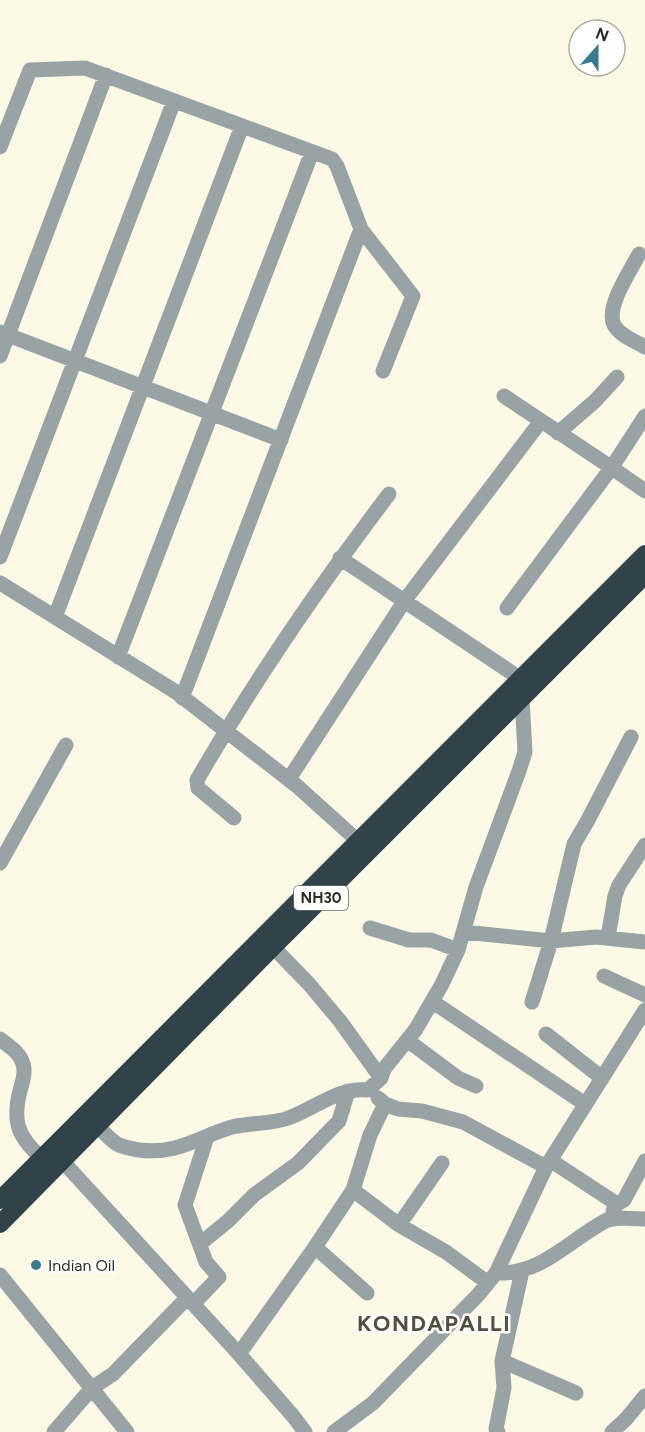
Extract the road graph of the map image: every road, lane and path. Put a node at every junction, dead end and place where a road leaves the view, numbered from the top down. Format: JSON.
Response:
{"nodes":[{"id":1,"x":106,"y":75,"type":"junction"},
{"id":2,"x":174,"y":101,"type":"junction"},
{"id":3,"x":242,"y":126,"type":"junction"},
{"id":4,"x":0,"y":147,"type":"edge"},
{"id":5,"x":312,"y":152,"type":"junction"},
{"id":6,"x":361,"y":229,"type":"junction"},
{"id":7,"x":639,"y":254,"type":"dead end"},
{"id":8,"x":4,"y":333,"type":"edge"},
{"id":9,"x":645,"y":347,"type":"edge"},
{"id":10,"x":0,"y":356,"type":"edge"},
{"id":11,"x":75,"y":361,"type":"junction"},
{"id":12,"x":383,"y":371,"type":"dead end"},
{"id":13,"x":617,"y":377,"type":"dead end"},
{"id":14,"x":143,"y":387,"type":"junction"},
{"id":15,"x":504,"y":396,"type":"dead end"},
{"id":16,"x":212,"y":414,"type":"junction"},
{"id":17,"x":645,"y":416,"type":"edge"},
{"id":18,"x":541,"y":422,"type":"junction"},
{"id":19,"x":558,"y":433,"type":"junction"},
{"id":20,"x":281,"y":440,"type":"junction"},
{"id":21,"x":612,"y":466,"type":"junction"},
{"id":22,"x":645,"y":491,"type":"edge"},
{"id":23,"x":389,"y":494,"type":"dead end"},
{"id":24,"x":645,"y":554,"type":"edge"},
{"id":25,"x":0,"y":557,"type":"edge"},
{"id":26,"x":340,"y":558,"type":"junction"},
{"id":27,"x":0,"y":583,"type":"edge"},
{"id":28,"x":642,"y":583,"type":"edge"},
{"id":29,"x":405,"y":600,"type":"junction"},
{"id":30,"x":507,"y":608,"type":"dead end"},
{"id":31,"x":55,"y":617,"type":"junction"},
{"id":32,"x":118,"y":657,"type":"junction"},
{"id":33,"x":521,"y":679,"type":"junction"},
{"id":34,"x":182,"y":698,"type":"junction"},
{"id":35,"x":522,"y":699,"type":"junction"},
{"id":36,"x":225,"y":731,"type":"junction"},
{"id":37,"x":631,"y":737,"type":"dead end"},
{"id":38,"x":66,"y":745,"type":"dead end"},
{"id":39,"x":289,"y":779,"type":"junction"},
{"id":40,"x":234,"y":818,"type":"dead end"},
{"id":41,"x":358,"y":841,"type":"junction"},
{"id":42,"x":645,"y":845,"type":"edge"},
{"id":43,"x":0,"y":863,"type":"edge"},
{"id":44,"x":370,"y":928,"type":"dead end"},
{"id":45,"x":464,"y":932,"type":"junction"},
{"id":46,"x":609,"y":937,"type":"junction"},
{"id":47,"x":550,"y":941,"type":"junction"},
{"id":48,"x":645,"y":942,"type":"edge"},
{"id":49,"x":273,"y":947,"type":"junction"},
{"id":50,"x":458,"y":950,"type":"junction"},
{"id":51,"x":604,"y":976,"type":"dead end"},
{"id":52,"x":645,"y":995,"type":"edge"},
{"id":53,"x":434,"y":1002,"type":"junction"},
{"id":54,"x":532,"y":1002,"type":"dead end"},
{"id":55,"x":645,"y":1010,"type":"edge"},
{"id":56,"x":546,"y":1034,"type":"dead end"},
{"id":57,"x":0,"y":1039,"type":"edge"},
{"id":58,"x":407,"y":1040,"type":"junction"},
{"id":59,"x":381,"y":1078,"type":"junction"},
{"id":60,"x":602,"y":1078,"type":"junction"},
{"id":61,"x":476,"y":1086,"type":"dead end"},
{"id":62,"x":369,"y":1090,"type":"junction"},
{"id":63,"x":348,"y":1091,"type":"junction"},
{"id":64,"x":385,"y":1104,"type":"junction"},
{"id":65,"x":585,"y":1104,"type":"junction"},
{"id":66,"x":96,"y":1125,"type":"junction"},
{"id":67,"x":207,"y":1137,"type":"junction"},
{"id":68,"x":52,"y":1156,"type":"junction"},
{"id":69,"x":645,"y":1161,"type":"edge"},
{"id":70,"x":442,"y":1164,"type":"dead end"},
{"id":71,"x":548,"y":1164,"type":"junction"},
{"id":72,"x":353,"y":1190,"type":"junction"},
{"id":73,"x":0,"y":1200,"type":"edge"},
{"id":74,"x":617,"y":1204,"type":"junction"},
{"id":75,"x":645,"y":1219,"type":"edge"},
{"id":76,"x":608,"y":1220,"type":"junction"},
{"id":77,"x":0,"y":1224,"type":"edge"},
{"id":78,"x":399,"y":1225,"type":"junction"},
{"id":79,"x":201,"y":1243,"type":"junction"},
{"id":80,"x":315,"y":1247,"type":"junction"},
{"id":81,"x":522,"y":1271,"type":"junction"},
{"id":82,"x":0,"y":1275,"type":"edge"},
{"id":83,"x":492,"y":1278,"type":"junction"},
{"id":84,"x":367,"y":1293,"type":"dead end"},
{"id":85,"x":190,"y":1301,"type":"junction"},
{"id":86,"x":239,"y":1354,"type":"junction"},
{"id":87,"x":502,"y":1361,"type":"junction"},
{"id":88,"x":92,"y":1388,"type":"junction"},
{"id":89,"x":576,"y":1393,"type":"dead end"},
{"id":90,"x":645,"y":1395,"type":"edge"},
{"id":91,"x":54,"y":1432,"type":"edge"},
{"id":92,"x":127,"y":1432,"type":"edge"},
{"id":93,"x":304,"y":1432,"type":"edge"},
{"id":94,"x":334,"y":1432,"type":"edge"},
{"id":95,"x":498,"y":1432,"type":"edge"},
{"id":96,"x":612,"y":1432,"type":"edge"}],
"edges":[{"from":1,"to":2,"type":"street"},
{"from":1,"to":4,"type":"street"},
{"from":1,"to":8,"type":"street"},
{"from":2,"to":3,"type":"street"},
{"from":2,"to":11,"type":"street"},
{"from":3,"to":5,"type":"street"},
{"from":3,"to":14,"type":"street"},
{"from":5,"to":6,"type":"street"},
{"from":5,"to":16,"type":"street"},
{"from":6,"to":12,"type":"street"},
{"from":6,"to":20,"type":"street"},
{"from":7,"to":9,"type":"street"},
{"from":8,"to":10,"type":"street"},
{"from":8,"to":11,"type":"street"},
{"from":11,"to":14,"type":"street"},
{"from":11,"to":25,"type":"street"},
{"from":13,"to":19,"type":"street"},
{"from":14,"to":16,"type":"street"},
{"from":14,"to":31,"type":"street"},
{"from":15,"to":18,"type":"street"},
{"from":16,"to":20,"type":"street"},
{"from":16,"to":32,"type":"street"},
{"from":17,"to":21,"type":"street"},
{"from":18,"to":19,"type":"street"},
{"from":18,"to":29,"type":"street"},
{"from":19,"to":21,"type":"street"},
{"from":20,"to":34,"type":"street"},
{"from":21,"to":22,"type":"street"},
{"from":21,"to":30,"type":"street"},
{"from":23,"to":26,"type":"street"},
{"from":24,"to":33,"type":"highway","number":"NH30"},
{"from":26,"to":29,"type":"street"},
{"from":26,"to":36,"type":"street"},
{"from":27,"to":31,"type":"street"},
{"from":28,"to":35,"type":"highway","number":"NH30"},
{"from":29,"to":33,"type":"street"},
{"from":29,"to":39,"type":"street"},
{"from":31,"to":32,"type":"street"},
{"from":32,"to":34,"type":"street"},
{"from":33,"to":41,"type":"highway","number":"NH30"},
{"from":34,"to":36,"type":"street"},
{"from":35,"to":45,"type":"street"},
{"from":35,"to":49,"type":"highway","number":"NH30"},
{"from":36,"to":39,"type":"street"},
{"from":36,"to":40,"type":"street"},
{"from":37,"to":47,"type":"street"},
{"from":38,"to":43,"type":"street"},
{"from":39,"to":41,"type":"street"},
{"from":41,"to":68,"type":"highway","number":"NH30"},
{"from":42,"to":46,"type":"street"},
{"from":44,"to":50,"type":"street"},
{"from":45,"to":47,"type":"street"},
{"from":45,"to":50,"type":"street"},
{"from":46,"to":47,"type":"street"},
{"from":46,"to":48,"type":"street"},
{"from":47,"to":54,"type":"street"},
{"from":49,"to":59,"type":"street"},
{"from":49,"to":66,"type":"highway","number":"NH30"},
{"from":50,"to":53,"type":"street"},
{"from":51,"to":52,"type":"street"},
{"from":53,"to":58,"type":"street"},
{"from":53,"to":65,"type":"street"},
{"from":55,"to":60,"type":"street"},
{"from":56,"to":60,"type":"street"},
{"from":57,"to":68,"type":"street"},
{"from":58,"to":59,"type":"street"},
{"from":58,"to":61,"type":"street"},
{"from":59,"to":62,"type":"street"},
{"from":60,"to":65,"type":"street"},
{"from":62,"to":63,"type":"street"},
{"from":62,"to":64,"type":"street"},
{"from":63,"to":67,"type":"street"},
{"from":63,"to":79,"type":"street"},
{"from":64,"to":71,"type":"street"},
{"from":64,"to":72,"type":"street"},
{"from":65,"to":71,"type":"street"},
{"from":66,"to":67,"type":"street"},
{"from":66,"to":68,"type":"highway","number":"NH30"},
{"from":67,"to":79,"type":"street"},
{"from":68,"to":73,"type":"highway","number":"NH30"},
{"from":68,"to":77,"type":"highway","number":"NH30"},
{"from":68,"to":85,"type":"street"},
{"from":69,"to":74,"type":"street"},
{"from":70,"to":78,"type":"street"},
{"from":71,"to":74,"type":"street"},
{"from":71,"to":83,"type":"street"},
{"from":72,"to":78,"type":"street"},
{"from":72,"to":80,"type":"street"},
{"from":74,"to":76,"type":"street"},
{"from":75,"to":76,"type":"street"},
{"from":76,"to":81,"type":"street"},
{"from":78,"to":83,"type":"street"},
{"from":79,"to":85,"type":"street"},
{"from":80,"to":84,"type":"street"},
{"from":80,"to":86,"type":"street"},
{"from":81,"to":83,"type":"street"},
{"from":81,"to":87,"type":"street"},
{"from":82,"to":88,"type":"street"},
{"from":83,"to":94,"type":"street"},
{"from":85,"to":86,"type":"street"},
{"from":85,"to":88,"type":"street"},
{"from":86,"to":93,"type":"street"},
{"from":87,"to":89,"type":"street"},
{"from":87,"to":95,"type":"street"},
{"from":88,"to":91,"type":"street"},
{"from":88,"to":92,"type":"street"},
{"from":90,"to":96,"type":"street"}]}
